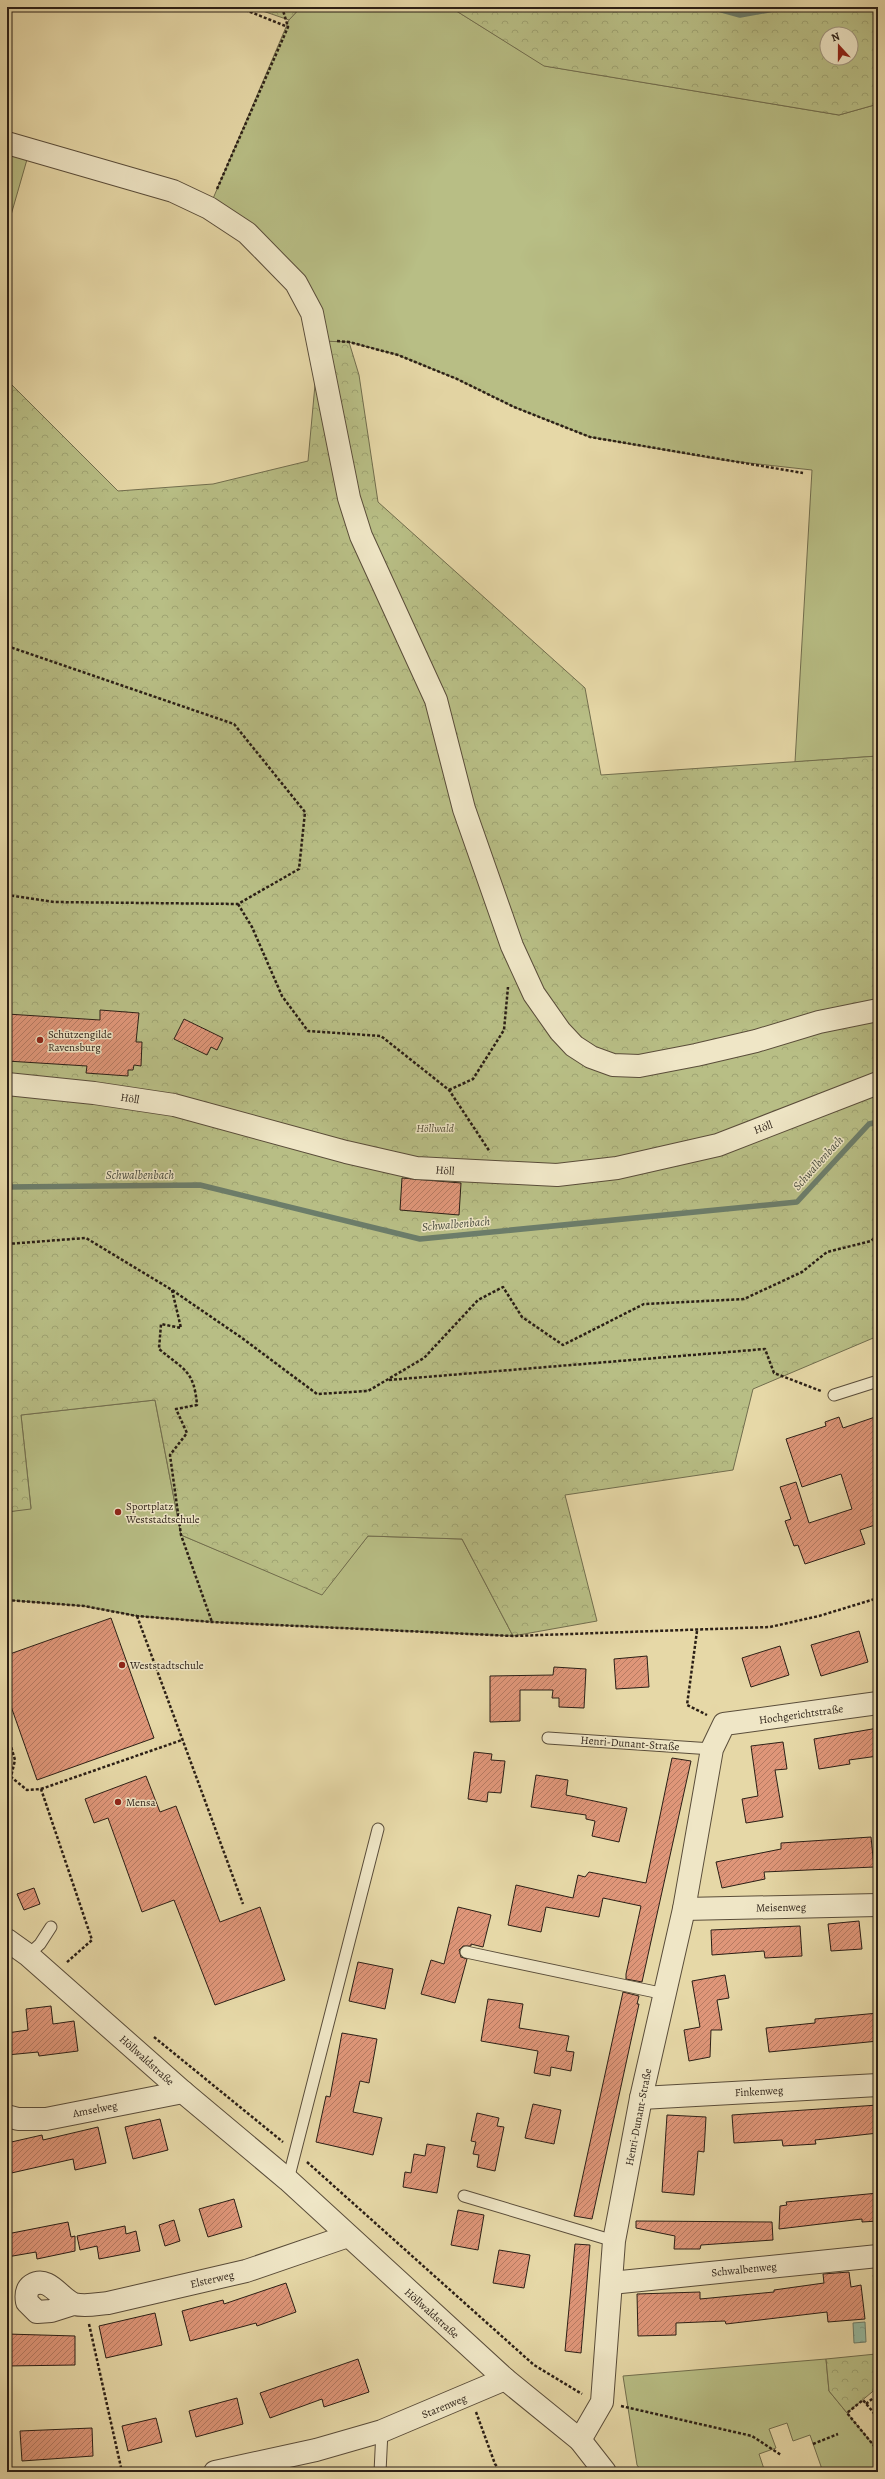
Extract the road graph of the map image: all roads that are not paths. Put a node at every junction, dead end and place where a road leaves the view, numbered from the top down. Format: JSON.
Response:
{"nodes":[{"id":1,"x":7,"y":143,"type":"edge"},
{"id":2,"x":878,"y":1010,"type":"edge"},
{"id":3,"x":878,"y":1083,"type":"edge"},
{"id":4,"x":7,"y":1084,"type":"edge"},
{"id":5,"x":878,"y":1381,"type":"edge"},
{"id":6,"x":834,"y":1395,"type":"road end"},
{"id":7,"x":878,"y":1703,"type":"edge"},
{"id":8,"x":724,"y":1724,"type":"joint"},
{"id":9,"x":548,"y":1738,"type":"dead end"},
{"id":10,"x":712,"y":1749,"type":"junction"},
{"id":11,"x":378,"y":1829,"type":"dead end"},
{"id":12,"x":878,"y":1905,"type":"edge"},
{"id":13,"x":684,"y":1909,"type":"junction"},
{"id":14,"x":51,"y":1927,"type":"dead end"},
{"id":15,"x":7,"y":1940,"type":"edge"},
{"id":16,"x":34,"y":1950,"type":"junction"},
{"id":17,"x":466,"y":1952,"type":"dead end"},
{"id":18,"x":665,"y":1994,"type":"junction"},
{"id":19,"x":878,"y":2085,"type":"edge"},
{"id":20,"x":183,"y":2092,"type":"junction"},
{"id":21,"x":641,"y":2098,"type":"junction"},
{"id":22,"x":7,"y":2116,"type":"edge"},
{"id":23,"x":288,"y":2180,"type":"junction"},
{"id":24,"x":464,"y":2196,"type":"dead end"},
{"id":25,"x":348,"y":2236,"type":"junction"},
{"id":26,"x":614,"y":2241,"type":"junction"},
{"id":27,"x":875,"y":2256,"type":"edge"},
{"id":28,"x":611,"y":2283,"type":"junction"},
{"id":29,"x":79,"y":2305,"type":"road end"},
{"id":30,"x":505,"y":2379,"type":"junction"},
{"id":31,"x":382,"y":2431,"type":"junction"},
{"id":32,"x":580,"y":2440,"type":"junction"},
{"id":33,"x":280,"y":2465,"type":"edge"},
{"id":34,"x":215,"y":2472,"type":"edge"},
{"id":35,"x":380,"y":2472,"type":"edge"},
{"id":36,"x":605,"y":2472,"type":"edge"}],
"edges":[{"from":1,"to":2,"type":"street"},
{"from":3,"to":4,"type":"street","name":"Höll"},
{"from":5,"to":6,"type":"lane"},
{"from":7,"to":8,"type":"street","name":"Hochgerichtstraße"},
{"from":8,"to":10,"type":"street","name":"Henri-Dunant-Straße"},
{"from":9,"to":10,"type":"lane","name":"Henri-Dunant-Straße"},
{"from":10,"to":13,"type":"street","name":"Henri-Dunant-Straße"},
{"from":11,"to":23,"type":"lane"},
{"from":12,"to":13,"type":"street","name":"Meisenweg"},
{"from":13,"to":18,"type":"street","name":"Henri-Dunant-Straße"},
{"from":14,"to":16,"type":"lane"},
{"from":15,"to":16,"type":"street","name":"Höllwaldstraße"},
{"from":16,"to":20,"type":"street","name":"Höllwaldstraße"},
{"from":17,"to":18,"type":"lane"},
{"from":18,"to":21,"type":"street","name":"Henri-Dunant-Straße"},
{"from":19,"to":21,"type":"street","name":"Finkenweg"},
{"from":20,"to":22,"type":"street","name":"Amselweg"},
{"from":20,"to":23,"type":"street","name":"Höllwaldstraße"},
{"from":21,"to":26,"type":"street","name":"Henri-Dunant-Straße"},
{"from":23,"to":25,"type":"street","name":"Höllwaldstraße"},
{"from":24,"to":26,"type":"lane"},
{"from":25,"to":29,"type":"street","name":"Elsterweg"},
{"from":25,"to":30,"type":"street","name":"Höllwaldstraße"},
{"from":26,"to":28,"type":"street","name":"Henri-Dunant-Straße"},
{"from":27,"to":28,"type":"street","name":"Schwalbenweg"},
{"from":28,"to":32,"type":"street","name":"Henri-Dunant-Straße"},
{"from":30,"to":31,"type":"street","name":"Starenweg"},
{"from":30,"to":32,"type":"street","name":"Höllwaldstraße"},
{"from":31,"to":33,"type":"street","name":"Starenweg"},
{"from":31,"to":35,"type":"lane"},
{"from":32,"to":36,"type":"street"},
{"from":33,"to":34,"type":"street","name":"Starenweg"}]}
